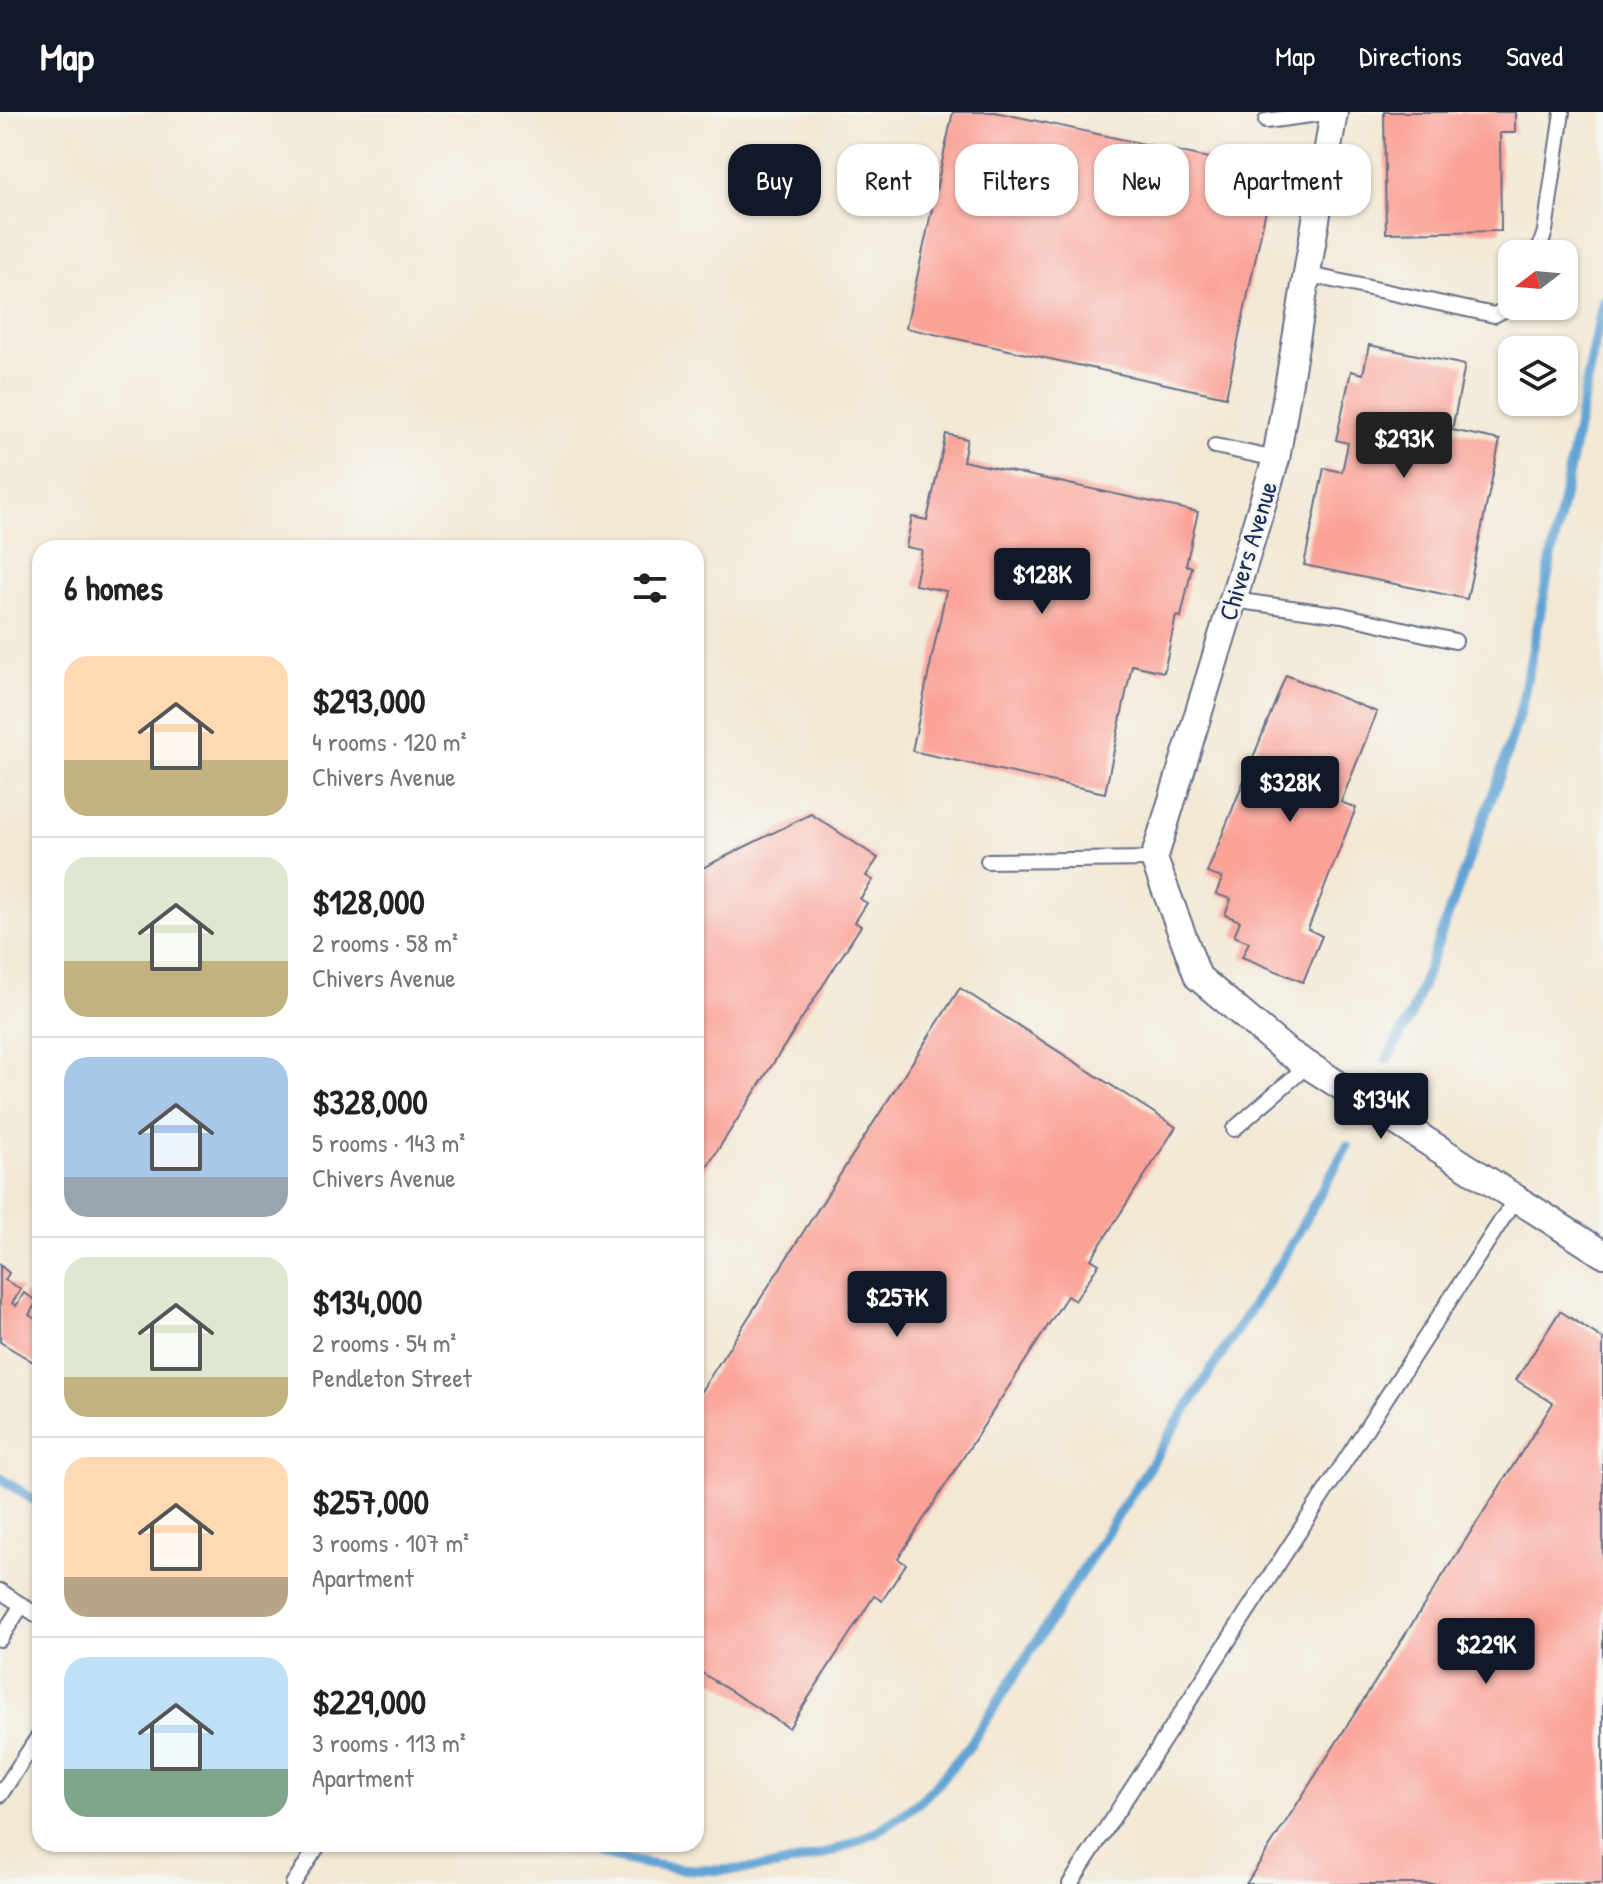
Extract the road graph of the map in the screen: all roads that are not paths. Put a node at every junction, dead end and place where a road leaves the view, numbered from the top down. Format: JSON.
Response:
{"nodes":[{"id":1,"x":1333,"y":112,"type":"edge"},
{"id":2,"x":1562,"y":112,"type":"edge"},
{"id":3,"x":1266,"y":121,"type":"dead end"},
{"id":4,"x":1542,"y":240,"type":"edge"},
{"id":5,"x":1305,"y":274,"type":"junction"},
{"id":6,"x":1498,"y":313,"type":"edge"},
{"id":7,"x":1215,"y":446,"type":"dead end"},
{"id":8,"x":1276,"y":459,"type":"junction"},
{"id":9,"x":1233,"y":600,"type":"junction"},
{"id":10,"x":1455,"y":641,"type":"dead end"},
{"id":11,"x":1154,"y":859,"type":"junction"},
{"id":12,"x":988,"y":861,"type":"dead end"},
{"id":13,"x":1308,"y":1065,"type":"junction"},
{"id":14,"x":1234,"y":1129,"type":"dead end"},
{"id":15,"x":1516,"y":1198,"type":"junction"},
{"id":16,"x":1603,"y":1254,"type":"edge"},
{"id":17,"x":0,"y":1591,"type":"edge"},
{"id":18,"x":22,"y":1605,"type":"junction"},
{"id":19,"x":32,"y":1612,"type":"edge"},
{"id":20,"x":0,"y":1639,"type":"edge"},
{"id":21,"x":32,"y":1746,"type":"edge"},
{"id":22,"x":0,"y":1795,"type":"edge"},
{"id":23,"x":314,"y":1852,"type":"edge"},
{"id":24,"x":293,"y":1884,"type":"edge"},
{"id":25,"x":1070,"y":1884,"type":"edge"}],
"edges":[{"from":1,"to":3,"type":"lane"},
{"from":1,"to":5,"type":"street","name":"Chivers Avenue"},
{"from":2,"to":4,"type":"lane"},
{"from":5,"to":6,"type":"lane"},
{"from":5,"to":8,"type":"street","name":"Chivers Avenue"},
{"from":7,"to":8,"type":"lane"},
{"from":8,"to":9,"type":"street","name":"Chivers Avenue"},
{"from":9,"to":10,"type":"lane"},
{"from":9,"to":11,"type":"street","name":"Chivers Avenue"},
{"from":11,"to":12,"type":"lane"},
{"from":11,"to":13,"type":"street"},
{"from":13,"to":14,"type":"lane"},
{"from":13,"to":15,"type":"street"},
{"from":15,"to":16,"type":"street"},
{"from":15,"to":25,"type":"lane"},
{"from":17,"to":18,"type":"lane"},
{"from":18,"to":19,"type":"lane"},
{"from":18,"to":20,"type":"lane"},
{"from":21,"to":22,"type":"lane"},
{"from":23,"to":24,"type":"lane"}]}
